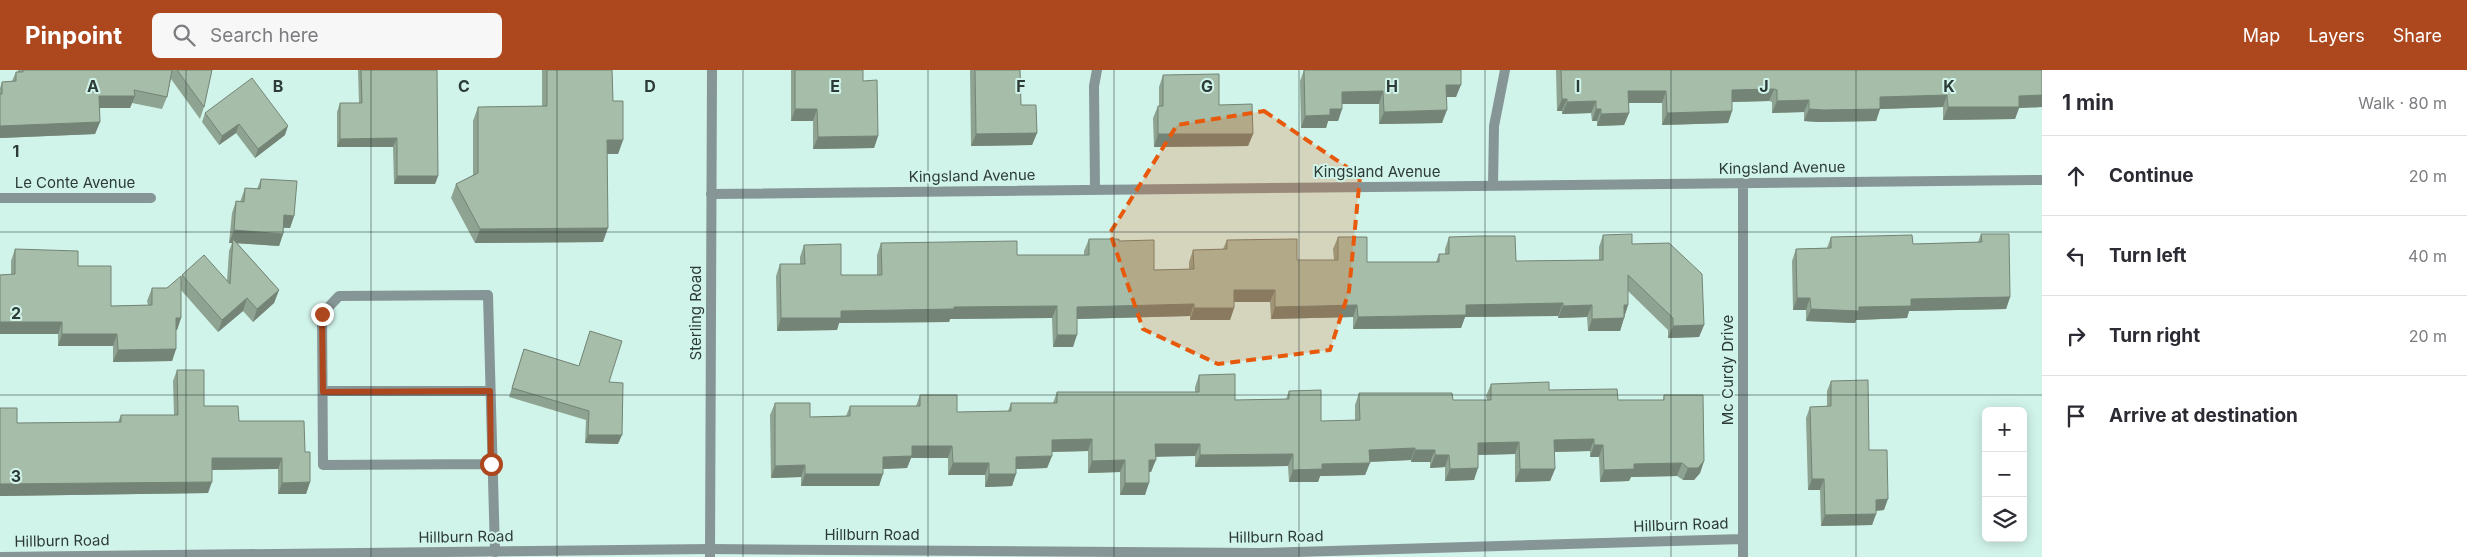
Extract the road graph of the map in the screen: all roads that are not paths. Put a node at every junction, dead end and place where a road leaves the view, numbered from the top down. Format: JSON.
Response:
{"nodes":[{"id":1,"x":712,"y":70,"type":"edge"},
{"id":2,"x":1097,"y":70,"type":"edge"},
{"id":3,"x":1505,"y":70,"type":"edge"},
{"id":4,"x":2042,"y":180,"type":"edge"},
{"id":5,"x":1743,"y":183,"type":"junction"},
{"id":6,"x":1493,"y":186,"type":"junction"},
{"id":7,"x":1095,"y":190,"type":"junction"},
{"id":8,"x":712,"y":194,"type":"junction"},
{"id":9,"x":0,"y":198,"type":"edge"},
{"id":10,"x":150,"y":198,"type":"dead end"},
{"id":11,"x":490,"y":391,"type":"junction"},
{"id":12,"x":323,"y":392,"type":"junction"},
{"id":13,"x":491,"y":464,"type":"junction"},
{"id":14,"x":1743,"y":539,"type":"junction"},
{"id":15,"x":495,"y":552,"type":"junction"},
{"id":16,"x":710,"y":553,"type":"edge"},
{"id":17,"x":0,"y":557,"type":"edge"},
{"id":18,"x":1743,"y":557,"type":"edge"}],
"edges":[{"from":1,"to":8,"type":"street","name":"Sterling Road"},
{"from":2,"to":7,"type":"street"},
{"from":3,"to":6,"type":"street"},
{"from":4,"to":5,"type":"street","name":"Kingsland Avenue"},
{"from":5,"to":6,"type":"street","name":"Kingsland Avenue"},
{"from":5,"to":14,"type":"street","name":"Mc Curdy Drive"},
{"from":6,"to":7,"type":"street","name":"Kingsland Avenue"},
{"from":7,"to":8,"type":"street","name":"Kingsland Avenue"},
{"from":8,"to":16,"type":"street","name":"Sterling Road"},
{"from":9,"to":10,"type":"street","name":"Le Conte Avenue"},
{"from":11,"to":12,"type":"street"},
{"from":11,"to":12,"type":"street"},
{"from":11,"to":13,"type":"street"},
{"from":12,"to":13,"type":"street"},
{"from":13,"to":15,"type":"street"},
{"from":14,"to":16,"type":"street","name":"Hillburn Road"},
{"from":14,"to":18,"type":"street","name":"Mc Curdy Drive"},
{"from":15,"to":16,"type":"street","name":"Hillburn Road"},
{"from":15,"to":17,"type":"street","name":"Hillburn Road"}]}
